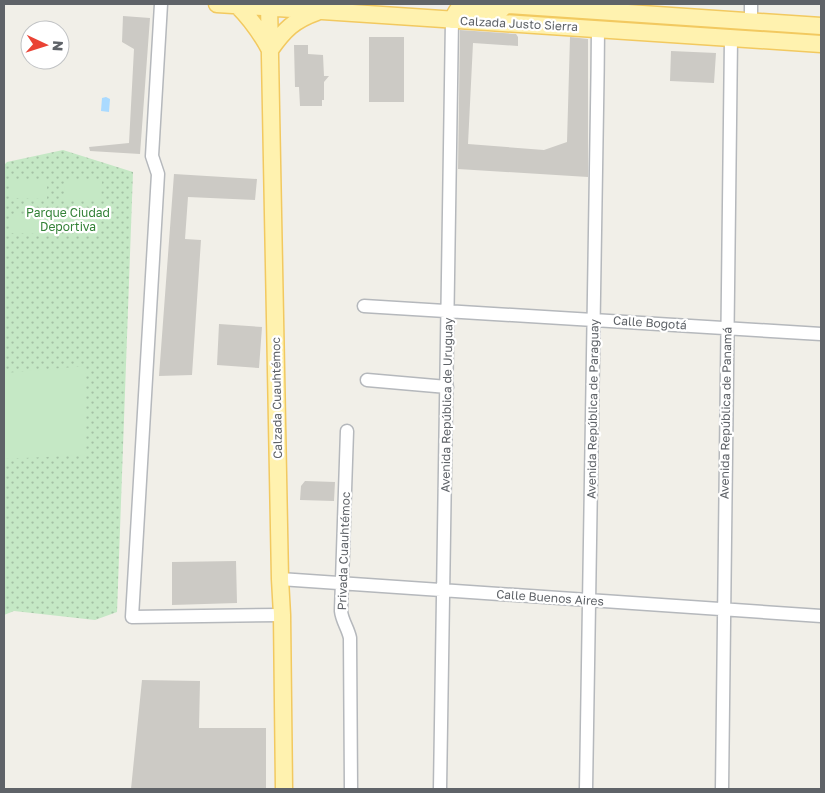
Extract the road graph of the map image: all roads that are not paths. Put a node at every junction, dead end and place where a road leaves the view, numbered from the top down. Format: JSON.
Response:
{"nodes":[{"id":1,"x":161,"y":4,"type":"edge"},
{"id":2,"x":217,"y":4,"type":"edge"},
{"id":3,"x":500,"y":4,"type":"edge"},
{"id":4,"x":751,"y":4,"type":"edge"},
{"id":5,"x":238,"y":5,"type":"junction"},
{"id":6,"x":269,"y":6,"type":"edge"},
{"id":7,"x":555,"y":6,"type":"edge"},
{"id":8,"x":654,"y":9,"type":"edge"},
{"id":9,"x":322,"y":10,"type":"junction"},
{"id":10,"x":452,"y":20,"type":"junction"},
{"id":11,"x":751,"y":21,"type":"junction"},
{"id":12,"x":821,"y":26,"type":"edge"},
{"id":13,"x":598,"y":28,"type":"junction"},
{"id":14,"x":731,"y":38,"type":"junction"},
{"id":15,"x":821,"y":44,"type":"edge"},
{"id":16,"x":270,"y":50,"type":"junction"},
{"id":17,"x":364,"y":306,"type":"dead end"},
{"id":18,"x":448,"y":310,"type":"junction"},
{"id":19,"x":595,"y":320,"type":"junction"},
{"id":20,"x":727,"y":328,"type":"junction"},
{"id":21,"x":821,"y":334,"type":"edge"},
{"id":22,"x":367,"y":380,"type":"dead end"},
{"id":23,"x":447,"y":387,"type":"junction"},
{"id":24,"x":347,"y":431,"type":"dead end"},
{"id":25,"x":280,"y":579,"type":"junction"},
{"id":26,"x":342,"y":583,"type":"junction"},
{"id":27,"x":444,"y":591,"type":"junction"},
{"id":28,"x":588,"y":600,"type":"junction"},
{"id":29,"x":723,"y":609,"type":"junction"},
{"id":30,"x":282,"y":615,"type":"junction"},
{"id":31,"x":821,"y":616,"type":"edge"},
{"id":32,"x":284,"y":789,"type":"edge"},
{"id":33,"x":351,"y":789,"type":"edge"},
{"id":34,"x":440,"y":789,"type":"edge"},
{"id":35,"x":586,"y":789,"type":"edge"},
{"id":36,"x":722,"y":789,"type":"edge"}],
"edges":[{"from":1,"to":30,"type":"street"},
{"from":2,"to":5,"type":"main road","name":"Calzada Justo Sierra"},
{"from":3,"to":7,"type":"main road","name":"Calzada Justo Sierra"},
{"from":3,"to":10,"type":"main road","name":"Calzada Justo Sierra"},
{"from":4,"to":11,"type":"street"},
{"from":5,"to":6,"type":"main road","name":"Calzada Justo Sierra"},
{"from":5,"to":16,"type":"main road"},
{"from":6,"to":9,"type":"main road","name":"Calzada Justo Sierra"},
{"from":6,"to":16,"type":"main road","name":"Calzada Cuauhtémoc"},
{"from":7,"to":8,"type":"main road","name":"Calzada Justo Sierra"},
{"from":8,"to":11,"type":"main road","name":"Calzada Justo Sierra"},
{"from":9,"to":10,"type":"main road","name":"Calzada Justo Sierra"},
{"from":9,"to":16,"type":"main road"},
{"from":10,"to":13,"type":"main road","name":"Calzada Justo Sierra"},
{"from":10,"to":18,"type":"street","name":"Avenida República de Uruguay"},
{"from":11,"to":12,"type":"main road","name":"Calzada Justo Sierra"},
{"from":11,"to":14,"type":"main road"},
{"from":13,"to":14,"type":"main road","name":"Calzada Justo Sierra"},
{"from":13,"to":19,"type":"street","name":"Avenida República de Paraguay"},
{"from":14,"to":15,"type":"main road","name":"Calzada Justo Sierra"},
{"from":14,"to":20,"type":"street","name":"Avenida República de Panamá"},
{"from":16,"to":25,"type":"main road","name":"Calzada Cuauhtémoc"},
{"from":17,"to":18,"type":"street","name":"Calle Bogotá"},
{"from":18,"to":19,"type":"street","name":"Calle Bogotá"},
{"from":18,"to":23,"type":"street","name":"Avenida República de Uruguay"},
{"from":19,"to":20,"type":"street","name":"Calle Bogotá"},
{"from":19,"to":28,"type":"street","name":"Avenida República de Paraguay"},
{"from":20,"to":21,"type":"street","name":"Calle Bogotá"},
{"from":20,"to":29,"type":"street","name":"Avenida República de Panamá"},
{"from":22,"to":23,"type":"street"},
{"from":23,"to":27,"type":"street","name":"Avenida República de Uruguay"},
{"from":24,"to":26,"type":"street","name":"Privada Cuauhtémoc"},
{"from":25,"to":26,"type":"street","name":"Calle Buenos Aires"},
{"from":25,"to":30,"type":"main road","name":"Calzada Cuauhtémoc"},
{"from":26,"to":27,"type":"street","name":"Calle Buenos Aires"},
{"from":26,"to":33,"type":"street","name":"Privada Cuauhtémoc"},
{"from":27,"to":28,"type":"street","name":"Calle Buenos Aires"},
{"from":27,"to":34,"type":"street","name":"Avenida República de Uruguay"},
{"from":28,"to":29,"type":"street","name":"Calle Buenos Aires"},
{"from":28,"to":35,"type":"street","name":"Avenida República de Paraguay"},
{"from":29,"to":31,"type":"street","name":"Calle Buenos Aires"},
{"from":29,"to":36,"type":"street","name":"Avenida República de Panamá"},
{"from":30,"to":32,"type":"main road","name":"Calzada Cuauhtémoc"}]}
